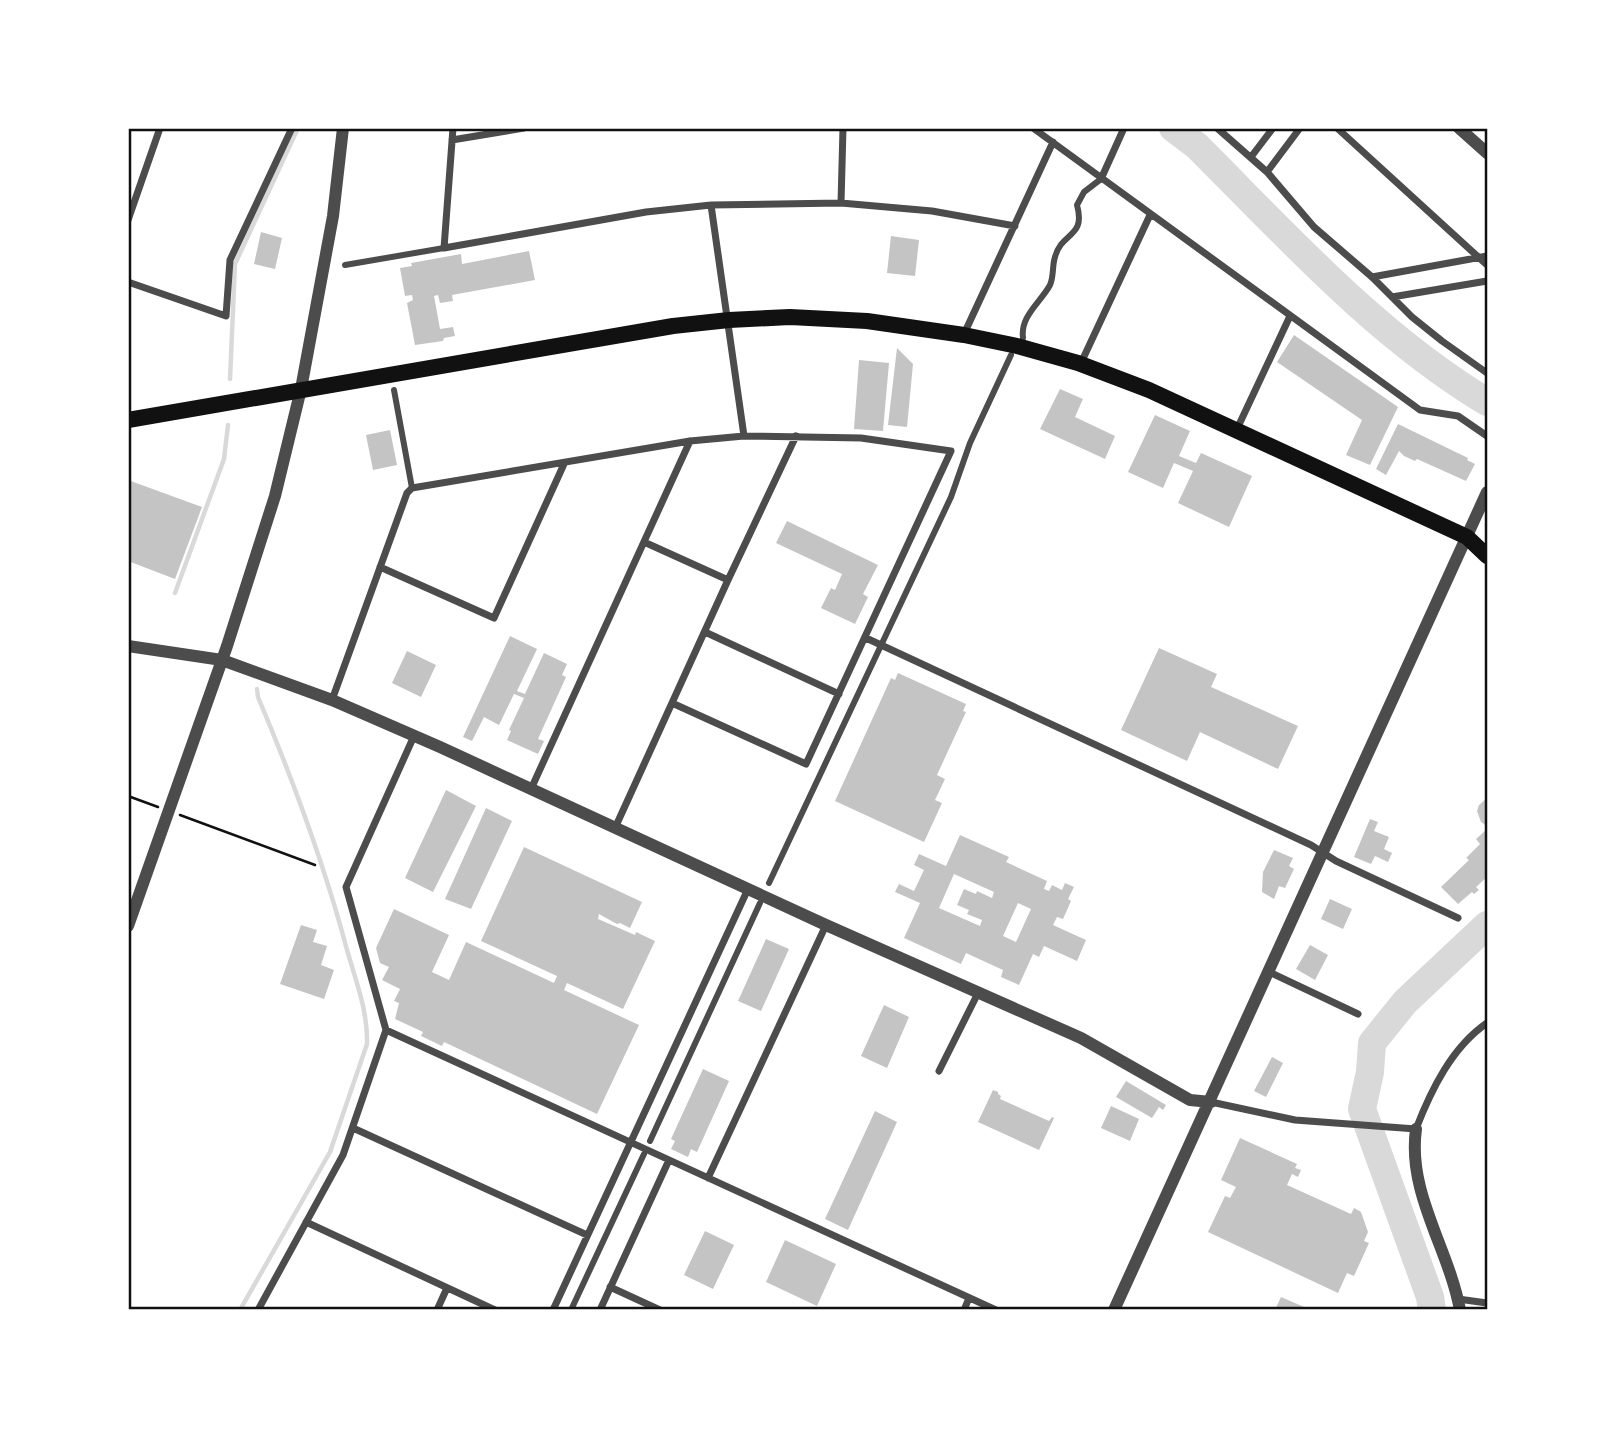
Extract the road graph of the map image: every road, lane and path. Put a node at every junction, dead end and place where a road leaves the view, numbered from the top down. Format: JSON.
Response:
{"nodes":[{"id":1,"x":160,"y":128,"type":"edge"},
{"id":2,"x":292,"y":128,"type":"edge"},
{"id":3,"x":343,"y":128,"type":"edge"},
{"id":4,"x":453,"y":128,"type":"edge"},
{"id":5,"x":524,"y":128,"type":"edge"},
{"id":6,"x":843,"y":128,"type":"edge"},
{"id":7,"x":1033,"y":128,"type":"edge"},
{"id":8,"x":1124,"y":128,"type":"edge"},
{"id":9,"x":1217,"y":128,"type":"edge"},
{"id":10,"x":1273,"y":128,"type":"edge"},
{"id":11,"x":1300,"y":128,"type":"edge"},
{"id":12,"x":1337,"y":128,"type":"edge"},
{"id":13,"x":1459,"y":128,"type":"edge"},
{"id":14,"x":452,"y":141,"type":"junction"},
{"id":15,"x":1052,"y":142,"type":"junction"},
{"id":16,"x":1487,"y":153,"type":"edge"},
{"id":17,"x":1251,"y":157,"type":"junction"},
{"id":18,"x":1266,"y":172,"type":"junction"},
{"id":19,"x":1101,"y":178,"type":"junction"},
{"id":20,"x":841,"y":203,"type":"junction"},
{"id":21,"x":711,"y":205,"type":"junction"},
{"id":22,"x":1150,"y":215,"type":"junction"},
{"id":23,"x":128,"y":220,"type":"edge"},
{"id":24,"x":1015,"y":226,"type":"junction"},
{"id":25,"x":444,"y":248,"type":"junction"},
{"id":26,"x":1483,"y":257,"type":"edge"},
{"id":27,"x":345,"y":265,"type":"dead end"},
{"id":28,"x":1487,"y":265,"type":"edge"},
{"id":29,"x":1371,"y":277,"type":"junction"},
{"id":30,"x":1487,"y":281,"type":"edge"},
{"id":31,"x":128,"y":282,"type":"edge"},
{"id":32,"x":1392,"y":297,"type":"junction"},
{"id":33,"x":1290,"y":316,"type":"junction"},
{"id":34,"x":729,"y":320,"type":"junction"},
{"id":35,"x":964,"y":335,"type":"junction"},
{"id":36,"x":1023,"y":338,"type":"dead end"},
{"id":37,"x":1011,"y":355,"type":"dead end"},
{"id":38,"x":1080,"y":364,"type":"junction"},
{"id":39,"x":1487,"y":373,"type":"edge"},
{"id":40,"x":301,"y":389,"type":"junction"},
{"id":41,"x":394,"y":390,"type":"dead end"},
{"id":42,"x":128,"y":420,"type":"edge"},
{"id":43,"x":1237,"y":430,"type":"junction"},
{"id":44,"x":744,"y":436,"type":"junction"},
{"id":45,"x":796,"y":436,"type":"junction"},
{"id":46,"x":1487,"y":436,"type":"edge"},
{"id":47,"x":690,"y":441,"type":"junction"},
{"id":48,"x":564,"y":464,"type":"junction"},
{"id":49,"x":412,"y":488,"type":"junction"},
{"id":50,"x":1487,"y":492,"type":"edge"},
{"id":51,"x":1467,"y":537,"type":"junction"},
{"id":52,"x":644,"y":542,"type":"junction"},
{"id":53,"x":1487,"y":556,"type":"edge"},
{"id":54,"x":380,"y":566,"type":"junction"},
{"id":55,"x":728,"y":580,"type":"junction"},
{"id":56,"x":705,"y":632,"type":"junction"},
{"id":57,"x":866,"y":638,"type":"junction"},
{"id":58,"x":128,"y":646,"type":"edge"},
{"id":59,"x":882,"y":646,"type":"junction"},
{"id":60,"x":222,"y":660,"type":"junction"},
{"id":61,"x":839,"y":694,"type":"junction"},
{"id":62,"x":332,"y":700,"type":"junction"},
{"id":63,"x":672,"y":703,"type":"junction"},
{"id":64,"x":414,"y":736,"type":"junction"},
{"id":65,"x":531,"y":789,"type":"junction"},
{"id":66,"x":128,"y":796,"type":"edge"},
{"id":67,"x":169,"y":811,"type":"junction"},
{"id":68,"x":615,"y":828,"type":"junction"},
{"id":69,"x":1324,"y":853,"type":"junction"},
{"id":70,"x":315,"y":865,"type":"dead end"},
{"id":71,"x":769,"y":883,"type":"dead end"},
{"id":72,"x":748,"y":889,"type":"junction"},
{"id":73,"x":760,"y":903,"type":"dead end"},
{"id":74,"x":1458,"y":918,"type":"dead end"},
{"id":75,"x":826,"y":925,"type":"junction"},
{"id":76,"x":128,"y":926,"type":"edge"},
{"id":77,"x":1269,"y":972,"type":"junction"},
{"id":78,"x":978,"y":993,"type":"junction"},
{"id":79,"x":1358,"y":1014,"type":"dead end"},
{"id":80,"x":1487,"y":1023,"type":"edge"},
{"id":81,"x":386,"y":1030,"type":"junction"},
{"id":82,"x":939,"y":1071,"type":"dead end"},
{"id":83,"x":1210,"y":1101,"type":"junction"},
{"id":84,"x":353,"y":1128,"type":"junction"},
{"id":85,"x":1416,"y":1129,"type":"junction"},
{"id":86,"x":650,"y":1141,"type":"dead end"},
{"id":87,"x":632,"y":1142,"type":"junction"},
{"id":88,"x":644,"y":1154,"type":"dead end"},
{"id":89,"x":669,"y":1160,"type":"junction"},
{"id":90,"x":708,"y":1178,"type":"junction"},
{"id":91,"x":306,"y":1223,"type":"junction"},
{"id":92,"x":587,"y":1235,"type":"junction"},
{"id":93,"x":610,"y":1287,"type":"junction"},
{"id":94,"x":447,"y":1288,"type":"junction"},
{"id":95,"x":970,"y":1298,"type":"junction"},
{"id":96,"x":1487,"y":1303,"type":"edge"},
{"id":97,"x":1459,"y":1304,"type":"edge"},
{"id":98,"x":258,"y":1310,"type":"edge"},
{"id":99,"x":437,"y":1310,"type":"edge"},
{"id":100,"x":495,"y":1310,"type":"edge"},
{"id":101,"x":553,"y":1310,"type":"edge"},
{"id":102,"x":571,"y":1310,"type":"edge"},
{"id":103,"x":600,"y":1310,"type":"edge"},
{"id":104,"x":660,"y":1310,"type":"edge"},
{"id":105,"x":964,"y":1310,"type":"edge"},
{"id":106,"x":996,"y":1310,"type":"edge"},
{"id":107,"x":1114,"y":1310,"type":"edge"}],
"edges":[{"from":1,"to":23,"type":"street"},
{"from":2,"to":31,"type":"street"},
{"from":3,"to":40,"type":"street"},
{"from":4,"to":14,"type":"street"},
{"from":5,"to":14,"type":"street"},
{"from":6,"to":20,"type":"street"},
{"from":7,"to":15,"type":"street"},
{"from":8,"to":19,"type":"street"},
{"from":9,"to":17,"type":"street"},
{"from":10,"to":17,"type":"street"},
{"from":11,"to":18,"type":"street"},
{"from":12,"to":26,"type":"street"},
{"from":13,"to":16,"type":"street"},
{"from":14,"to":25,"type":"street"},
{"from":15,"to":19,"type":"street"},
{"from":15,"to":24,"type":"street"},
{"from":17,"to":18,"type":"street"},
{"from":18,"to":29,"type":"street"},
{"from":19,"to":22,"type":"street"},
{"from":19,"to":36,"type":"street"},
{"from":20,"to":21,"type":"street"},
{"from":20,"to":24,"type":"street"},
{"from":21,"to":25,"type":"street"},
{"from":21,"to":34,"type":"street"},
{"from":22,"to":33,"type":"street"},
{"from":22,"to":38,"type":"street"},
{"from":24,"to":35,"type":"street"},
{"from":25,"to":27,"type":"street"},
{"from":26,"to":28,"type":"street"},
{"from":26,"to":29,"type":"street"},
{"from":29,"to":32,"type":"street"},
{"from":30,"to":32,"type":"street"},
{"from":32,"to":39,"type":"street"},
{"from":33,"to":43,"type":"street"},
{"from":33,"to":46,"type":"street"},
{"from":34,"to":35,"type":"main road"},
{"from":34,"to":40,"type":"main road"},
{"from":34,"to":44,"type":"street"},
{"from":35,"to":38,"type":"main road"},
{"from":37,"to":59,"type":"street"},
{"from":38,"to":43,"type":"main road"},
{"from":40,"to":42,"type":"main road"},
{"from":40,"to":60,"type":"street"},
{"from":41,"to":49,"type":"street"},
{"from":43,"to":51,"type":"main road"},
{"from":44,"to":45,"type":"street"},
{"from":44,"to":47,"type":"street"},
{"from":45,"to":55,"type":"street"},
{"from":45,"to":57,"type":"street"},
{"from":47,"to":48,"type":"street"},
{"from":47,"to":52,"type":"street"},
{"from":48,"to":49,"type":"street"},
{"from":48,"to":54,"type":"street"},
{"from":49,"to":54,"type":"street"},
{"from":50,"to":51,"type":"street"},
{"from":51,"to":53,"type":"main road"},
{"from":51,"to":69,"type":"street"},
{"from":52,"to":55,"type":"street"},
{"from":52,"to":65,"type":"street"},
{"from":54,"to":62,"type":"street"},
{"from":55,"to":56,"type":"street"},
{"from":56,"to":61,"type":"street"},
{"from":56,"to":63,"type":"street"},
{"from":57,"to":59,"type":"street"},
{"from":57,"to":61,"type":"street"},
{"from":58,"to":60,"type":"street"},
{"from":59,"to":69,"type":"street"},
{"from":59,"to":71,"type":"street"},
{"from":60,"to":62,"type":"street"},
{"from":60,"to":67,"type":"street"},
{"from":61,"to":63,"type":"street"},
{"from":62,"to":64,"type":"street"},
{"from":63,"to":68,"type":"street"},
{"from":64,"to":65,"type":"street"},
{"from":64,"to":81,"type":"street"},
{"from":65,"to":68,"type":"street"},
{"from":66,"to":67,"type":"path"},
{"from":67,"to":70,"type":"path"},
{"from":67,"to":76,"type":"street"},
{"from":68,"to":72,"type":"street"},
{"from":69,"to":74,"type":"street"},
{"from":69,"to":77,"type":"street"},
{"from":72,"to":75,"type":"street"},
{"from":72,"to":87,"type":"street"},
{"from":73,"to":86,"type":"street"},
{"from":75,"to":78,"type":"street"},
{"from":75,"to":90,"type":"street"},
{"from":77,"to":79,"type":"street"},
{"from":77,"to":83,"type":"street"},
{"from":78,"to":82,"type":"street"},
{"from":78,"to":83,"type":"street"},
{"from":80,"to":85,"type":"street"},
{"from":81,"to":84,"type":"street"},
{"from":81,"to":87,"type":"street"},
{"from":83,"to":85,"type":"street"},
{"from":83,"to":107,"type":"street"},
{"from":84,"to":91,"type":"street"},
{"from":84,"to":92,"type":"street"},
{"from":85,"to":97,"type":"street"},
{"from":87,"to":89,"type":"street"},
{"from":87,"to":92,"type":"street"},
{"from":88,"to":102,"type":"street"},
{"from":89,"to":90,"type":"street"},
{"from":89,"to":93,"type":"street"},
{"from":90,"to":95,"type":"street"},
{"from":91,"to":94,"type":"street"},
{"from":91,"to":98,"type":"street"},
{"from":92,"to":101,"type":"street"},
{"from":93,"to":103,"type":"street"},
{"from":93,"to":104,"type":"street"},
{"from":94,"to":99,"type":"street"},
{"from":94,"to":100,"type":"street"},
{"from":95,"to":105,"type":"street"},
{"from":95,"to":106,"type":"street"},
{"from":96,"to":97,"type":"street"}]}
